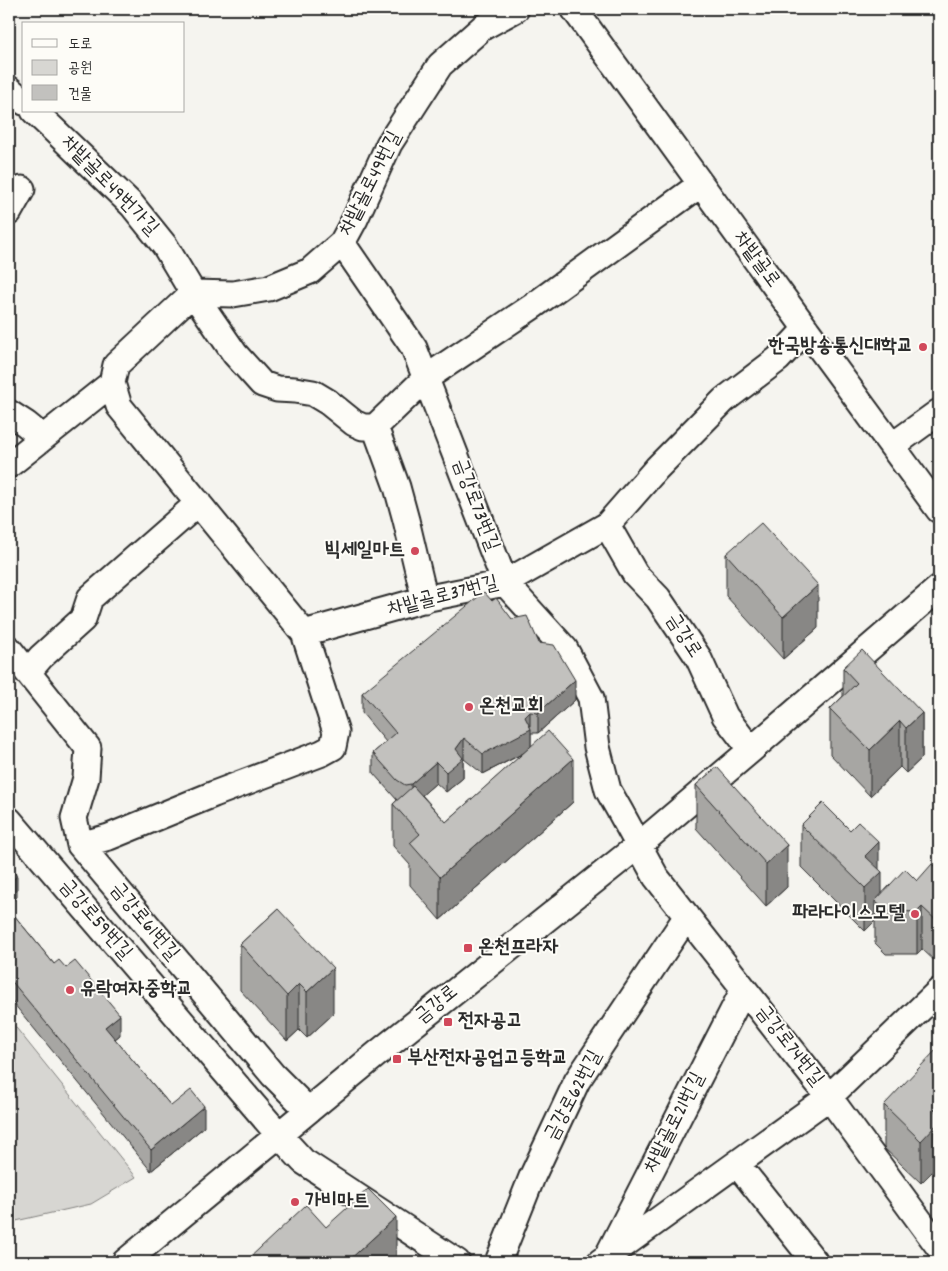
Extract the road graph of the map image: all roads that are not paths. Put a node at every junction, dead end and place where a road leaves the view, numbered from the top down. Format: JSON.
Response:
{"nodes":[{"id":1,"x":516,"y":9,"type":"edge"},
{"id":2,"x":574,"y":9,"type":"edge"},
{"id":3,"x":9,"y":89,"type":"edge"},
{"id":4,"x":22,"y":100,"type":"edge"},
{"id":5,"x":35,"y":112,"type":"edge"},
{"id":6,"x":701,"y":184,"type":"junction"},
{"id":7,"x":22,"y":189,"type":"dead end"},
{"id":8,"x":9,"y":212,"type":"edge"},
{"id":9,"x":342,"y":243,"type":"junction"},
{"id":10,"x":193,"y":293,"type":"junction"},
{"id":11,"x":806,"y":329,"type":"junction"},
{"id":12,"x":426,"y":378,"type":"junction"},
{"id":13,"x":112,"y":383,"type":"junction"},
{"id":14,"x":939,"y":412,"type":"edge"},
{"id":15,"x":9,"y":413,"type":"edge"},
{"id":16,"x":375,"y":427,"type":"junction"},
{"id":17,"x":43,"y":438,"type":"junction"},
{"id":18,"x":892,"y":446,"type":"junction"},
{"id":19,"x":9,"y":465,"type":"edge"},
{"id":20,"x":198,"y":502,"type":"junction"},
{"id":21,"x":939,"y":510,"type":"edge"},
{"id":22,"x":607,"y":525,"type":"junction"},
{"id":23,"x":505,"y":583,"type":"junction"},
{"id":24,"x":939,"y":588,"type":"edge"},
{"id":25,"x":425,"y":600,"type":"junction"},
{"id":26,"x":304,"y":633,"type":"junction"},
{"id":27,"x":9,"y":649,"type":"edge"},
{"id":28,"x":28,"y":672,"type":"junction"},
{"id":29,"x":751,"y":750,"type":"junction"},
{"id":30,"x":9,"y":820,"type":"edge"},
{"id":31,"x":639,"y":845,"type":"junction"},
{"id":32,"x":80,"y":846,"type":"junction"},
{"id":33,"x":687,"y":916,"type":"junction"},
{"id":34,"x":744,"y":989,"type":"junction"},
{"id":35,"x":939,"y":991,"type":"edge"},
{"id":36,"x":829,"y":1097,"type":"junction"},
{"id":37,"x":308,"y":1110,"type":"junction"},
{"id":38,"x":279,"y":1135,"type":"junction"},
{"id":39,"x":737,"y":1164,"type":"junction"},
{"id":40,"x":939,"y":1247,"type":"edge"},
{"id":41,"x":603,"y":1260,"type":"edge"},
{"id":42,"x":125,"y":1262,"type":"edge"},
{"id":43,"x":457,"y":1262,"type":"edge"},
{"id":44,"x":498,"y":1262,"type":"edge"},
{"id":45,"x":815,"y":1262,"type":"edge"}],
"edges":[{"from":1,"to":9,"type":"street","name":"차밭골로49번길"},
{"from":2,"to":6,"type":"street","name":"차밭골로"},
{"from":3,"to":4,"type":"street"},
{"from":5,"to":10,"type":"street","name":"차밭골로49번가길"},
{"from":6,"to":11,"type":"street","name":"차밭골로"},
{"from":6,"to":12,"type":"street"},
{"from":7,"to":8,"type":"street"},
{"from":9,"to":10,"type":"street","name":"차밭골로49번길"},
{"from":9,"to":12,"type":"street","name":"금강로73번길"},
{"from":10,"to":13,"type":"street"},
{"from":10,"to":16,"type":"street","name":"차밭골로49번가길"},
{"from":11,"to":18,"type":"street","name":"차밭골로"},
{"from":11,"to":22,"type":"street","name":"차밭골로37번길"},
{"from":12,"to":16,"type":"street"},
{"from":12,"to":23,"type":"street","name":"금강로73번길"},
{"from":13,"to":17,"type":"street"},
{"from":13,"to":20,"type":"street"},
{"from":14,"to":18,"type":"street"},
{"from":15,"to":17,"type":"street"},
{"from":16,"to":25,"type":"street"},
{"from":17,"to":19,"type":"street"},
{"from":18,"to":21,"type":"street","name":"차밭골로"},
{"from":20,"to":26,"type":"street"},
{"from":20,"to":28,"type":"street"},
{"from":22,"to":23,"type":"street","name":"차밭골로37번길"},
{"from":22,"to":29,"type":"street","name":"금강로"},
{"from":23,"to":25,"type":"street","name":"차밭골로37번길"},
{"from":23,"to":31,"type":"street","name":"금강로73번길"},
{"from":24,"to":29,"type":"street","name":"금강로"},
{"from":25,"to":26,"type":"street","name":"차밭골로37번길"},
{"from":26,"to":32,"type":"street"},
{"from":27,"to":28,"type":"street","name":"금강로61번길"},
{"from":28,"to":32,"type":"street","name":"금강로61번길"},
{"from":29,"to":31,"type":"street","name":"금강로"},
{"from":30,"to":38,"type":"street","name":"금강로59번길"},
{"from":31,"to":33,"type":"street","name":"금강로74번길"},
{"from":31,"to":37,"type":"street","name":"금강로"},
{"from":32,"to":37,"type":"street","name":"금강로61번길"},
{"from":33,"to":34,"type":"street","name":"금강로74번길"},
{"from":33,"to":44,"type":"street","name":"금강로62번길"},
{"from":34,"to":36,"type":"street","name":"금강로74번길"},
{"from":34,"to":41,"type":"street","name":"차밭골로21번길"},
{"from":35,"to":36,"type":"street","name":"차밭골로21번길"},
{"from":36,"to":39,"type":"street","name":"차밭골로21번길"},
{"from":36,"to":40,"type":"street","name":"금강로74번길"},
{"from":37,"to":38,"type":"street","name":"금강로"},
{"from":38,"to":42,"type":"street","name":"금강로"},
{"from":38,"to":43,"type":"street"},
{"from":39,"to":41,"type":"street","name":"차밭골로21번길"},
{"from":39,"to":45,"type":"street"}]}
